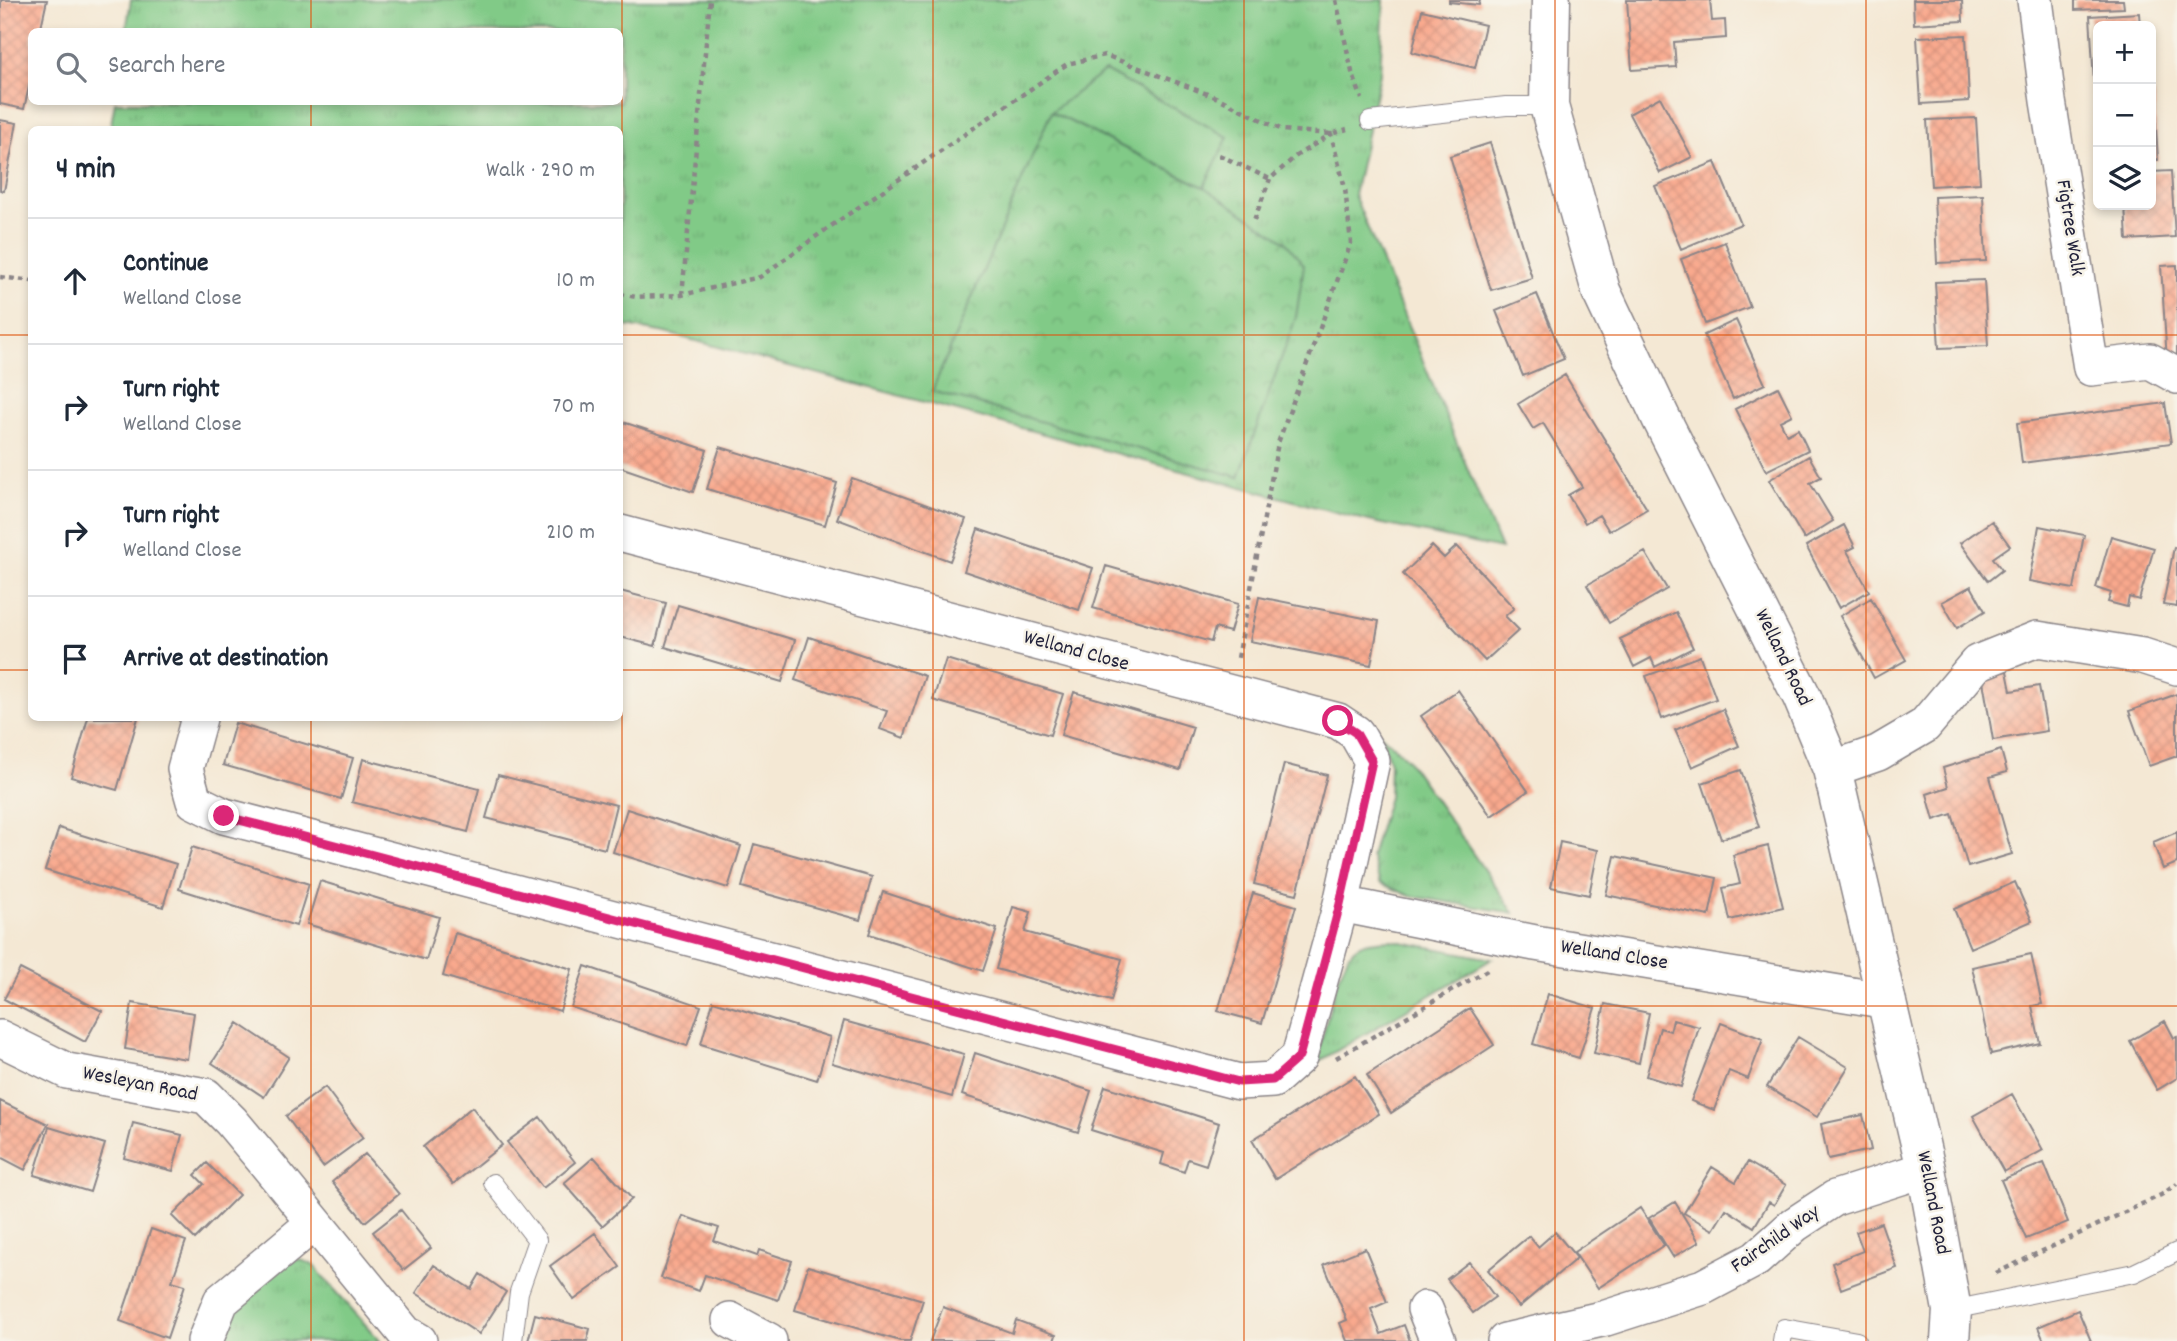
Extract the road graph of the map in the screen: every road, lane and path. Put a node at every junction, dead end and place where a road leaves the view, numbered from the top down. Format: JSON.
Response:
{"nodes":[{"id":1,"x":710,"y":0,"type":"edge"},
{"id":2,"x":1336,"y":0,"type":"edge"},
{"id":3,"x":1551,"y":0,"type":"edge"},
{"id":4,"x":2035,"y":0,"type":"edge"},
{"id":5,"x":1549,"y":106,"type":"junction"},
{"id":6,"x":1370,"y":121,"type":"junction"},
{"id":7,"x":1331,"y":134,"type":"junction"},
{"id":8,"x":1219,"y":155,"type":"dead end"},
{"id":9,"x":1270,"y":179,"type":"junction"},
{"id":10,"x":1254,"y":220,"type":"dead end"},
{"id":11,"x":0,"y":277,"type":"edge"},
{"id":12,"x":28,"y":280,"type":"edge"},
{"id":13,"x":623,"y":295,"type":"edge"},
{"id":14,"x":682,"y":295,"type":"junction"},
{"id":15,"x":2177,"y":376,"type":"edge"},
{"id":16,"x":623,"y":534,"type":"edge"},
{"id":17,"x":2177,"y":667,"type":"edge"},
{"id":18,"x":1230,"y":692,"type":"junction"},
{"id":19,"x":198,"y":721,"type":"edge"},
{"id":20,"x":1832,"y":769,"type":"junction"},
{"id":21,"x":1340,"y":904,"type":"junction"},
{"id":22,"x":1535,"y":943,"type":"junction"},
{"id":23,"x":1888,"y":1001,"type":"junction"},
{"id":24,"x":0,"y":1038,"type":"edge"},
{"id":25,"x":1333,"y":1059,"type":"dead end"},
{"id":26,"x":1926,"y":1169,"type":"junction"},
{"id":27,"x":493,"y":1183,"type":"dead end"},
{"id":28,"x":2177,"y":1184,"type":"edge"},
{"id":29,"x":314,"y":1223,"type":"junction"},
{"id":30,"x":2177,"y":1252,"type":"edge"},
{"id":31,"x":1425,"y":1309,"type":"dead end"},
{"id":32,"x":730,"y":1320,"type":"dead end"},
{"id":33,"x":1951,"y":1326,"type":"edge"},
{"id":34,"x":407,"y":1338,"type":"edge"},
{"id":35,"x":205,"y":1341,"type":"edge"},
{"id":36,"x":513,"y":1341,"type":"edge"},
{"id":37,"x":769,"y":1341,"type":"edge"},
{"id":38,"x":1438,"y":1341,"type":"edge"},
{"id":39,"x":1505,"y":1341,"type":"edge"},
{"id":40,"x":1782,"y":1341,"type":"edge"},
{"id":41,"x":1857,"y":1341,"type":"edge"}],
"edges":[{"from":1,"to":14,"type":"path"},
{"from":2,"to":6,"type":"path"},
{"from":3,"to":5,"type":"street","name":"Welland Road"},
{"from":4,"to":15,"type":"street","name":"Figtree Walk"},
{"from":5,"to":6,"type":"lane"},
{"from":5,"to":20,"type":"street","name":"Welland Road"},
{"from":6,"to":7,"type":"path"},
{"from":7,"to":9,"type":"path"},
{"from":7,"to":14,"type":"path"},
{"from":7,"to":18,"type":"path"},
{"from":8,"to":9,"type":"path"},
{"from":9,"to":10,"type":"path"},
{"from":11,"to":12,"type":"path"},
{"from":13,"to":14,"type":"path"},
{"from":16,"to":18,"type":"street","name":"Welland Close"},
{"from":17,"to":20,"type":"street"},
{"from":18,"to":21,"type":"street","name":"Welland Close"},
{"from":19,"to":21,"type":"street","name":"Welland Close"},
{"from":20,"to":23,"type":"street","name":"Welland Road"},
{"from":21,"to":22,"type":"street","name":"Welland Close"},
{"from":22,"to":23,"type":"street","name":"Welland Close"},
{"from":22,"to":25,"type":"path"},
{"from":23,"to":26,"type":"street","name":"Welland Road"},
{"from":24,"to":29,"type":"street","name":"Wesleyan Road"},
{"from":26,"to":33,"type":"street","name":"Welland Road"},
{"from":26,"to":39,"type":"street","name":"Fairchild Way"},
{"from":27,"to":36,"type":"lane"},
{"from":28,"to":33,"type":"path"},
{"from":29,"to":34,"type":"street","name":"Wesleyan Road"},
{"from":29,"to":35,"type":"street"},
{"from":30,"to":33,"type":"lane"},
{"from":31,"to":38,"type":"street"},
{"from":32,"to":37,"type":"street"},
{"from":40,"to":41,"type":"lane"}]}
